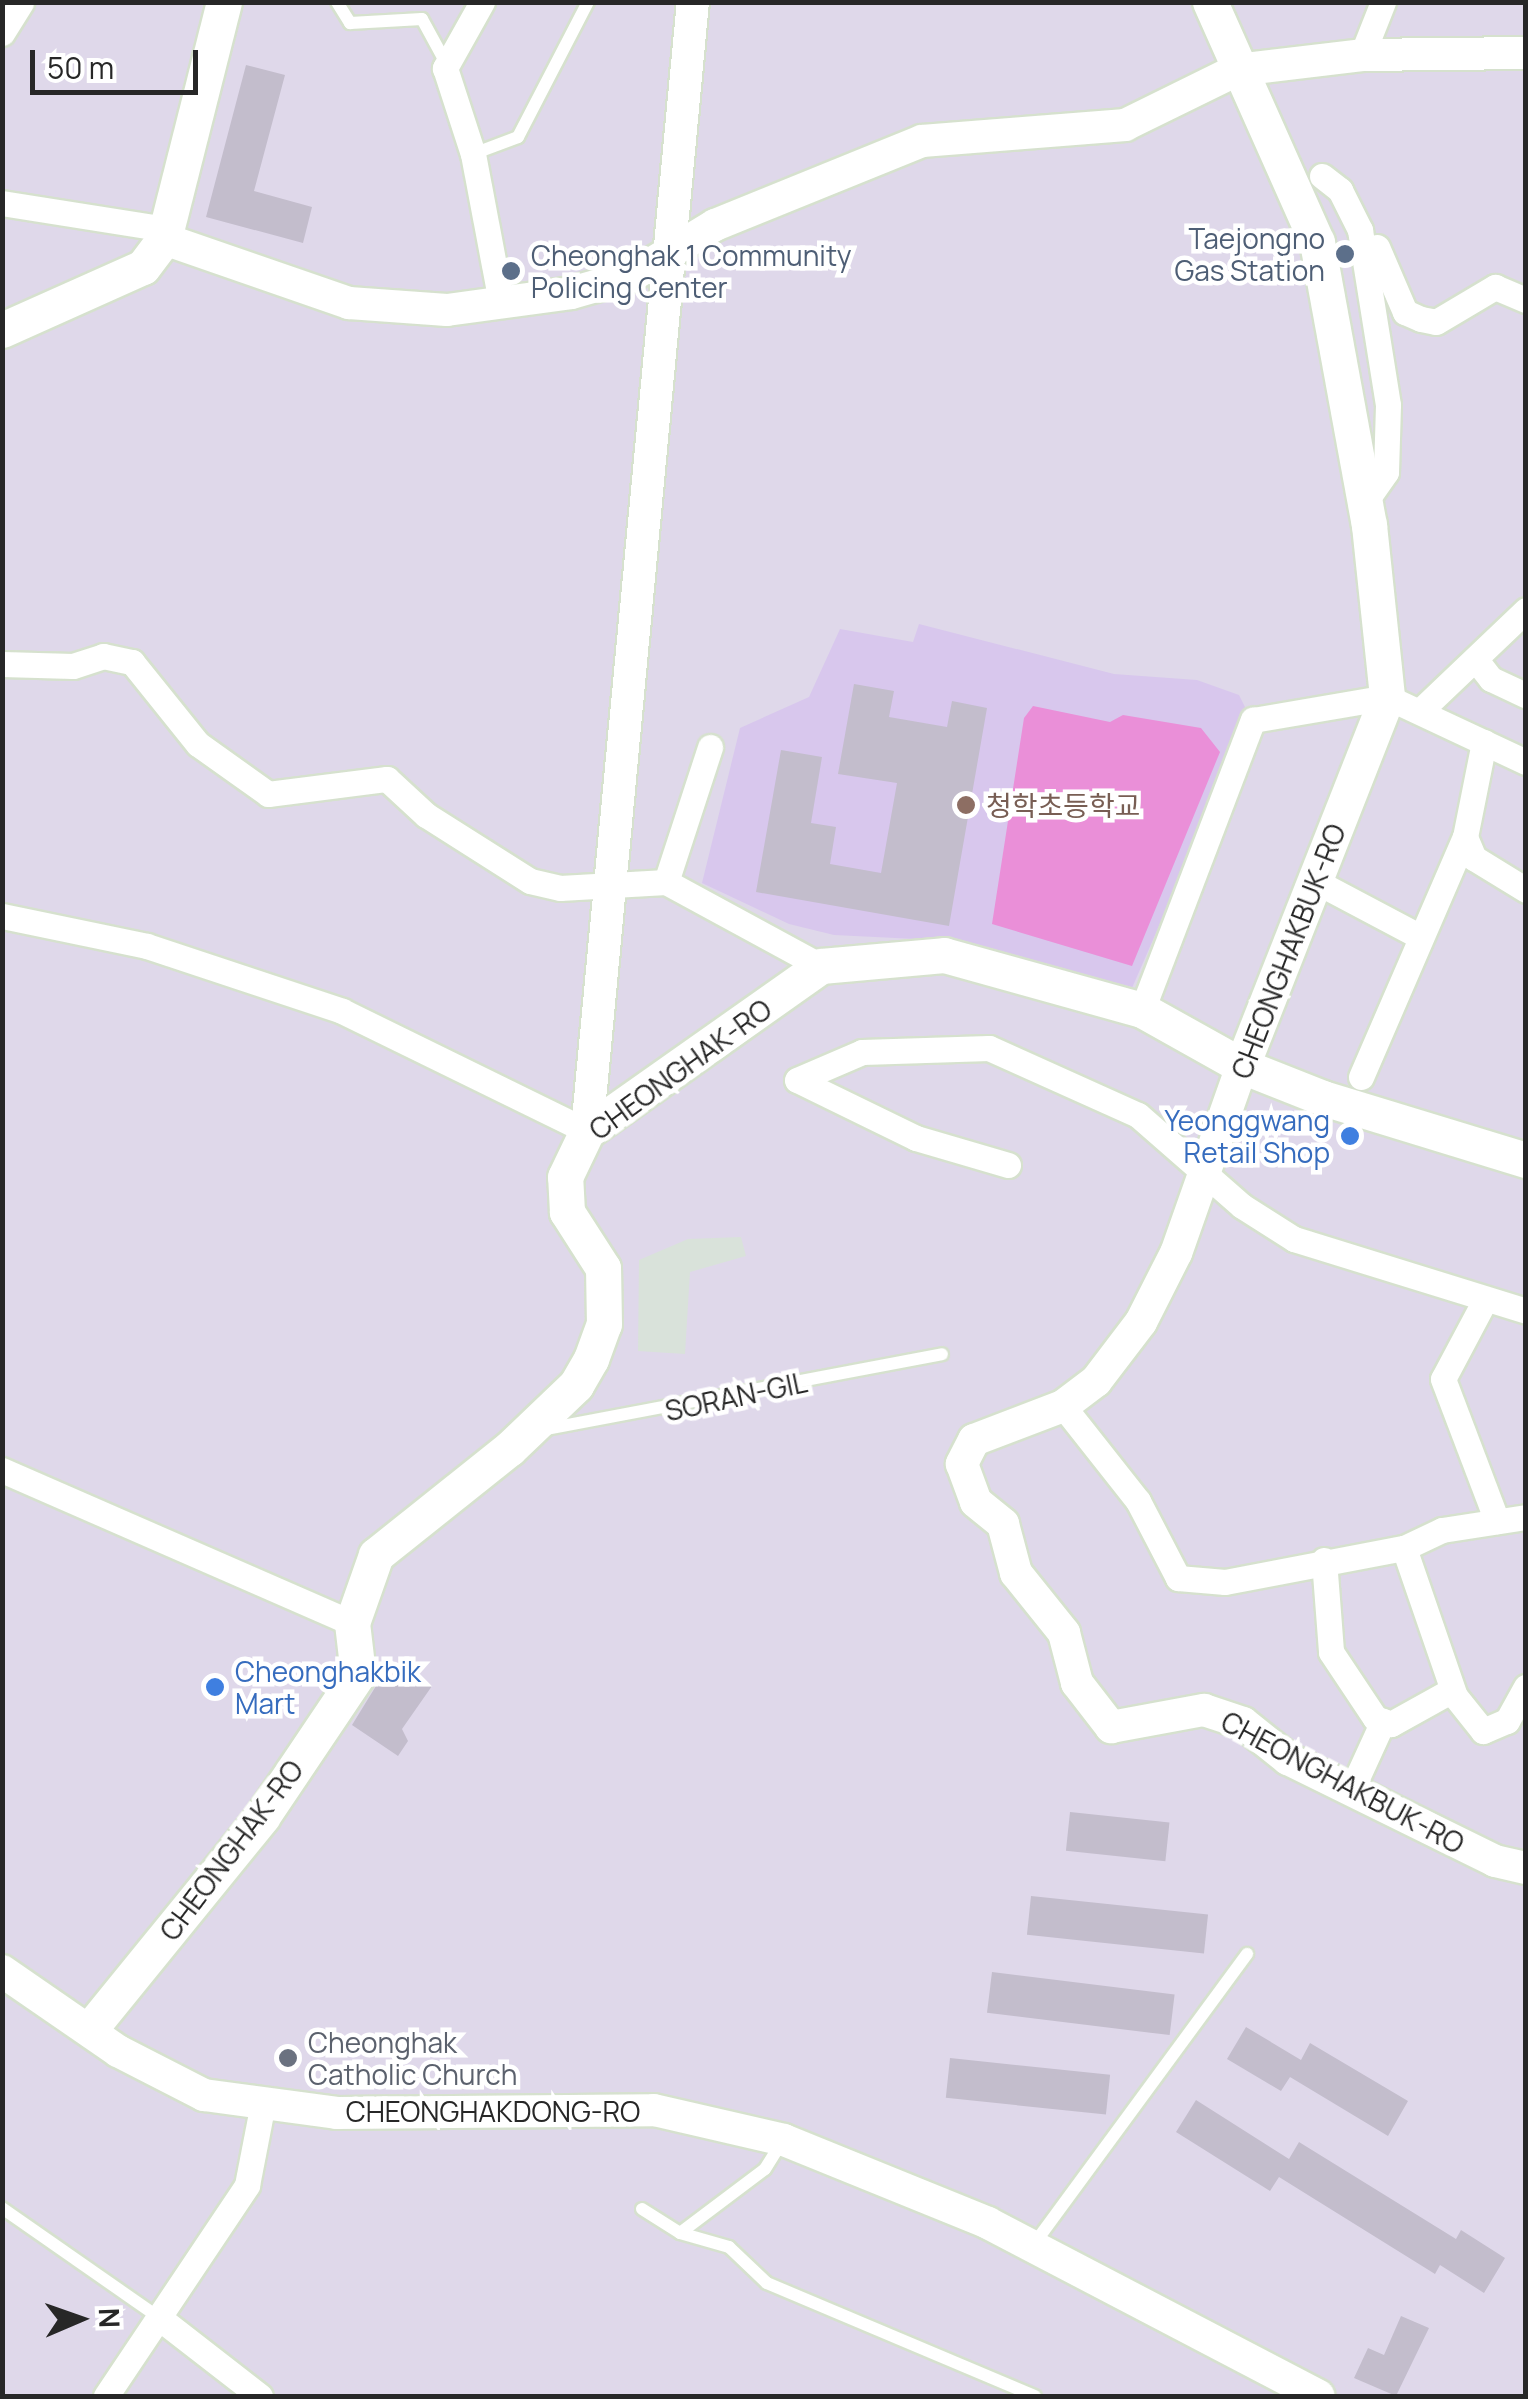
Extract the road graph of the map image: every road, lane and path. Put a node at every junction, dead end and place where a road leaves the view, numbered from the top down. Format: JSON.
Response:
{"nodes":[{"id":1,"x":21,"y":2,"type":"edge"},
{"id":2,"x":224,"y":2,"type":"edge"},
{"id":3,"x":336,"y":2,"type":"edge"},
{"id":4,"x":482,"y":2,"type":"edge"},
{"id":5,"x":588,"y":2,"type":"edge"},
{"id":6,"x":693,"y":2,"type":"edge"},
{"id":7,"x":1210,"y":2,"type":"edge"},
{"id":8,"x":1383,"y":2,"type":"edge"},
{"id":9,"x":2,"y":33,"type":"edge"},
{"id":10,"x":1526,"y":53,"type":"edge"},
{"id":11,"x":1362,"y":56,"type":"junction"},
{"id":12,"x":446,"y":63,"type":"junction"},
{"id":13,"x":1237,"y":70,"type":"junction"},
{"id":14,"x":473,"y":154,"type":"junction"},
{"id":15,"x":1322,"y":176,"type":"dead end"},
{"id":16,"x":2,"y":203,"type":"edge"},
{"id":17,"x":165,"y":234,"type":"junction"},
{"id":18,"x":1377,"y":247,"type":"dead end"},
{"id":19,"x":674,"y":252,"type":"junction"},
{"id":20,"x":1526,"y":300,"type":"edge"},
{"id":21,"x":502,"y":302,"type":"junction"},
{"id":22,"x":1405,"y":312,"type":"junction"},
{"id":23,"x":2,"y":330,"type":"edge"},
{"id":24,"x":1376,"y":333,"type":"junction"},
{"id":25,"x":1365,"y":502,"type":"junction"},
{"id":26,"x":1526,"y":610,"type":"edge"},
{"id":27,"x":1476,"y":660,"type":"junction"},
{"id":28,"x":2,"y":664,"type":"edge"},
{"id":29,"x":1526,"y":695,"type":"edge"},
{"id":30,"x":1403,"y":704,"type":"junction"},
{"id":31,"x":1484,"y":742,"type":"junction"},
{"id":32,"x":710,"y":747,"type":"dead end"},
{"id":33,"x":1526,"y":762,"type":"edge"},
{"id":34,"x":1465,"y":837,"type":"junction"},
{"id":35,"x":1315,"y":881,"type":"junction"},
{"id":36,"x":666,"y":882,"type":"junction"},
{"id":37,"x":607,"y":884,"type":"junction"},
{"id":38,"x":1526,"y":890,"type":"edge"},
{"id":39,"x":2,"y":916,"type":"edge"},
{"id":40,"x":1418,"y":936,"type":"junction"},
{"id":41,"x":822,"y":966,"type":"junction"},
{"id":42,"x":1142,"y":1010,"type":"junction"},
{"id":43,"x":1242,"y":1066,"type":"junction"},
{"id":44,"x":1361,"y":1077,"type":"dead end"},
{"id":45,"x":587,"y":1131,"type":"junction"},
{"id":46,"x":1526,"y":1160,"type":"edge"},
{"id":47,"x":1008,"y":1166,"type":"dead end"},
{"id":48,"x":1204,"y":1172,"type":"junction"},
{"id":49,"x":1485,"y":1300,"type":"junction"},
{"id":50,"x":1526,"y":1310,"type":"edge"},
{"id":51,"x":942,"y":1354,"type":"dead end"},
{"id":52,"x":1063,"y":1406,"type":"junction"},
{"id":53,"x":529,"y":1430,"type":"junction"},
{"id":54,"x":2,"y":1470,"type":"edge"},
{"id":55,"x":1526,"y":1517,"type":"edge"},
{"id":56,"x":1498,"y":1521,"type":"junction"},
{"id":57,"x":1404,"y":1548,"type":"junction"},
{"id":58,"x":1324,"y":1560,"type":"junction"},
{"id":59,"x":352,"y":1623,"type":"junction"},
{"id":60,"x":1526,"y":1687,"type":"edge"},
{"id":61,"x":1452,"y":1690,"type":"junction"},
{"id":62,"x":1382,"y":1721,"type":"junction"},
{"id":63,"x":1350,"y":1791,"type":"junction"},
{"id":64,"x":1526,"y":1868,"type":"edge"},
{"id":65,"x":1247,"y":1954,"type":"dead end"},
{"id":66,"x":2,"y":1970,"type":"edge"},
{"id":67,"x":90,"y":2029,"type":"junction"},
{"id":68,"x":264,"y":2103,"type":"junction"},
{"id":69,"x":784,"y":2140,"type":"junction"},
{"id":70,"x":2,"y":2208,"type":"edge"},
{"id":71,"x":642,"y":2208,"type":"dead end"},
{"id":72,"x":680,"y":2232,"type":"junction"},
{"id":73,"x":1033,"y":2246,"type":"junction"},
{"id":74,"x":158,"y":2318,"type":"junction"},
{"id":75,"x":106,"y":2396,"type":"edge"},
{"id":76,"x":260,"y":2396,"type":"edge"},
{"id":77,"x":1035,"y":2396,"type":"edge"},
{"id":78,"x":1319,"y":2396,"type":"edge"}],
"edges":[{"from":1,"to":9,"type":"street"},
{"from":2,"to":17,"type":"main road"},
{"from":3,"to":12,"type":"lane"},
{"from":4,"to":12,"type":"street"},
{"from":5,"to":14,"type":"lane"},
{"from":6,"to":19,"type":"street"},
{"from":7,"to":13,"type":"main road","name":"CHEONGHAKBUK-RO"},
{"from":8,"to":11,"type":"street"},
{"from":10,"to":11,"type":"street"},
{"from":11,"to":13,"type":"street"},
{"from":12,"to":14,"type":"street"},
{"from":13,"to":19,"type":"street"},
{"from":13,"to":25,"type":"main road","name":"CHEONGHAKBUK-RO"},
{"from":14,"to":21,"type":"street"},
{"from":15,"to":24,"type":"street"},
{"from":16,"to":17,"type":"street"},
{"from":17,"to":21,"type":"street"},
{"from":17,"to":23,"type":"main road"},
{"from":18,"to":22,"type":"street"},
{"from":19,"to":21,"type":"street"},
{"from":19,"to":37,"type":"street"},
{"from":20,"to":22,"type":"street"},
{"from":22,"to":24,"type":"street"},
{"from":24,"to":25,"type":"street"},
{"from":25,"to":30,"type":"main road","name":"CHEONGHAKBUK-RO"},
{"from":26,"to":27,"type":"street"},
{"from":27,"to":29,"type":"street"},
{"from":27,"to":30,"type":"street"},
{"from":28,"to":37,"type":"street"},
{"from":30,"to":31,"type":"street"},
{"from":30,"to":35,"type":"main road","name":"CHEONGHAKBUK-RO"},
{"from":30,"to":42,"type":"street"},
{"from":31,"to":33,"type":"street"},
{"from":31,"to":34,"type":"street"},
{"from":32,"to":36,"type":"street"},
{"from":34,"to":38,"type":"street"},
{"from":34,"to":40,"type":"street"},
{"from":35,"to":40,"type":"street"},
{"from":35,"to":43,"type":"main road","name":"CHEONGHAKBUK-RO"},
{"from":36,"to":37,"type":"street"},
{"from":36,"to":41,"type":"street"},
{"from":37,"to":45,"type":"street"},
{"from":39,"to":45,"type":"street"},
{"from":40,"to":44,"type":"street"},
{"from":41,"to":42,"type":"main road"},
{"from":41,"to":45,"type":"main road","name":"CHEONGHAK-RO"},
{"from":42,"to":43,"type":"main road"},
{"from":43,"to":46,"type":"main road"},
{"from":43,"to":48,"type":"street","name":"CHEONGHAKBUK-RO"},
{"from":45,"to":53,"type":"main road","name":"CHEONGHAK-RO"},
{"from":47,"to":48,"type":"street"},
{"from":48,"to":49,"type":"street"},
{"from":48,"to":52,"type":"street","name":"CHEONGHAKBUK-RO"},
{"from":49,"to":50,"type":"street"},
{"from":49,"to":56,"type":"street"},
{"from":51,"to":53,"type":"lane","name":"SORAN-GIL"},
{"from":52,"to":58,"type":"street"},
{"from":52,"to":63,"type":"street","name":"CHEONGHAKBUK-RO"},
{"from":53,"to":59,"type":"main road","name":"CHEONGHAK-RO"},
{"from":54,"to":59,"type":"street"},
{"from":55,"to":56,"type":"street"},
{"from":56,"to":57,"type":"street"},
{"from":57,"to":58,"type":"street"},
{"from":57,"to":61,"type":"street"},
{"from":58,"to":62,"type":"street"},
{"from":59,"to":67,"type":"main road","name":"CHEONGHAK-RO"},
{"from":60,"to":61,"type":"street"},
{"from":61,"to":62,"type":"street"},
{"from":62,"to":63,"type":"street"},
{"from":63,"to":64,"type":"street","name":"CHEONGHAKBUK-RO"},
{"from":65,"to":73,"type":"lane"},
{"from":66,"to":67,"type":"street","name":"CHEONGHAKDONG-RO"},
{"from":67,"to":68,"type":"street","name":"CHEONGHAKDONG-RO"},
{"from":68,"to":69,"type":"street","name":"CHEONGHAKDONG-RO"},
{"from":68,"to":74,"type":"street"},
{"from":69,"to":72,"type":"lane"},
{"from":69,"to":73,"type":"street","name":"CHEONGHAKDONG-RO"},
{"from":70,"to":74,"type":"lane"},
{"from":71,"to":72,"type":"lane"},
{"from":72,"to":77,"type":"lane"},
{"from":73,"to":78,"type":"street","name":"CHEONGHAKDONG-RO"},
{"from":74,"to":75,"type":"street"},
{"from":74,"to":76,"type":"street"}]}
